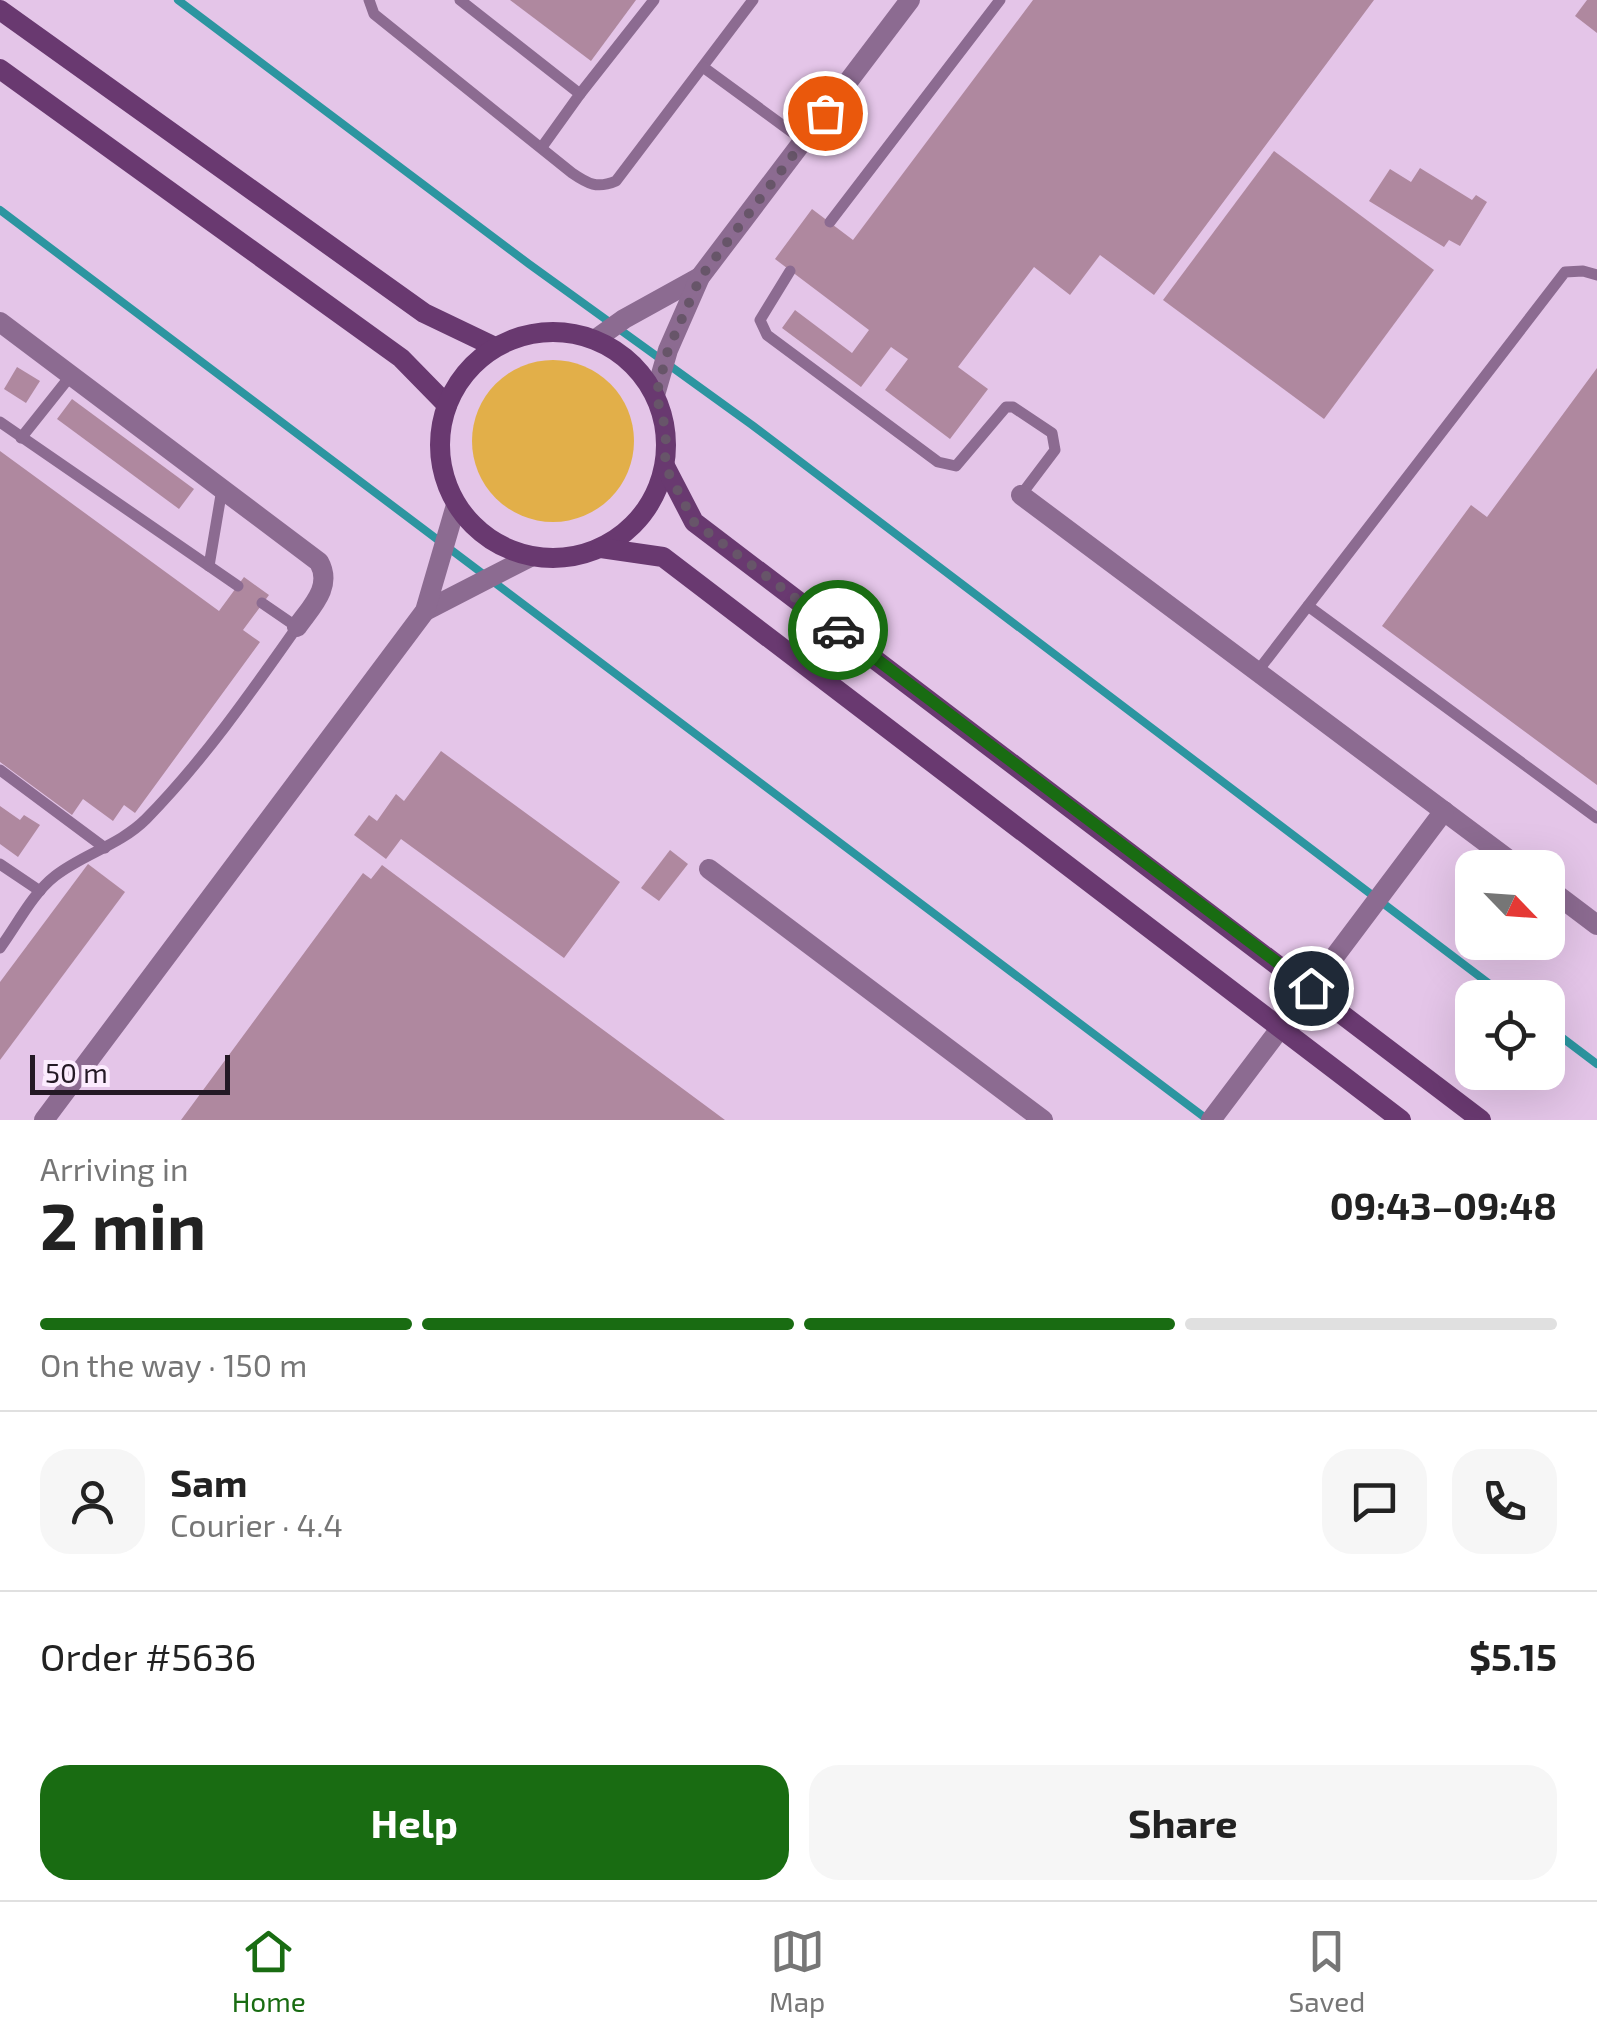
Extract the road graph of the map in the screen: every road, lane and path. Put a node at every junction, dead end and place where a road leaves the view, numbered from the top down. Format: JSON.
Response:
{"nodes":[{"id":1,"x":369,"y":0,"type":"edge"},
{"id":2,"x":460,"y":0,"type":"edge"},
{"id":3,"x":654,"y":0,"type":"edge"},
{"id":4,"x":753,"y":0,"type":"edge"},
{"id":5,"x":910,"y":0,"type":"edge"},
{"id":6,"x":1000,"y":0,"type":"edge"},
{"id":7,"x":0,"y":10,"type":"edge"},
{"id":8,"x":702,"y":67,"type":"junction"},
{"id":9,"x":0,"y":69,"type":"edge"},
{"id":10,"x":580,"y":94,"type":"junction"},
{"id":11,"x":804,"y":141,"type":"junction"},
{"id":12,"x":542,"y":147,"type":"junction"},
{"id":13,"x":830,"y":222,"type":"dead end"},
{"id":14,"x":790,"y":270,"type":"dead end"},
{"id":15,"x":1597,"y":275,"type":"edge"},
{"id":16,"x":700,"y":278,"type":"junction"},
{"id":17,"x":0,"y":322,"type":"edge"},
{"id":18,"x":601,"y":335,"type":"junction"},
{"id":19,"x":495,"y":347,"type":"junction"},
{"id":20,"x":72,"y":374,"type":"junction"},
{"id":21,"x":656,"y":395,"type":"junction"},
{"id":22,"x":447,"y":405,"type":"junction"},
{"id":23,"x":0,"y":422,"type":"edge"},
{"id":24,"x":21,"y":438,"type":"junction"},
{"id":25,"x":665,"y":466,"type":"junction"},
{"id":26,"x":222,"y":489,"type":"junction"},
{"id":27,"x":1021,"y":495,"type":"joint"},
{"id":28,"x":456,"y":505,"type":"junction"},
{"id":29,"x":600,"y":548,"type":"junction"},
{"id":30,"x":530,"y":557,"type":"junction"},
{"id":31,"x":209,"y":566,"type":"junction"},
{"id":32,"x":238,"y":586,"type":"dead end"},
{"id":33,"x":262,"y":602,"type":"dead end"},
{"id":34,"x":1308,"y":606,"type":"junction"},
{"id":35,"x":425,"y":610,"type":"junction"},
{"id":36,"x":296,"y":627,"type":"junction"},
{"id":37,"x":1257,"y":672,"type":"junction"},
{"id":38,"x":0,"y":770,"type":"edge"},
{"id":39,"x":1444,"y":811,"type":"junction"},
{"id":40,"x":1597,"y":818,"type":"edge"},
{"id":41,"x":106,"y":848,"type":"junction"},
{"id":42,"x":1496,"y":850,"type":"edge"},
{"id":43,"x":0,"y":864,"type":"edge"},
{"id":44,"x":710,"y":869,"type":"dead end"},
{"id":45,"x":40,"y":891,"type":"junction"},
{"id":46,"x":1565,"y":901,"type":"edge"},
{"id":47,"x":1597,"y":925,"type":"edge"},
{"id":48,"x":0,"y":948,"type":"edge"},
{"id":49,"x":1311,"y":988,"type":"junction"},
{"id":50,"x":1282,"y":1026,"type":"junction"},
{"id":51,"x":44,"y":1120,"type":"edge"},
{"id":52,"x":1043,"y":1120,"type":"edge"},
{"id":53,"x":1211,"y":1120,"type":"edge"},
{"id":54,"x":1401,"y":1120,"type":"edge"},
{"id":55,"x":1481,"y":1120,"type":"edge"}],
"edges":[{"from":1,"to":12,"type":"lane"},
{"from":2,"to":10,"type":"lane"},
{"from":3,"to":10,"type":"lane"},
{"from":4,"to":8,"type":"lane"},
{"from":5,"to":11,"type":"street"},
{"from":6,"to":13,"type":"lane"},
{"from":7,"to":19,"type":"main road"},
{"from":8,"to":11,"type":"lane"},
{"from":8,"to":12,"type":"lane"},
{"from":9,"to":22,"type":"main road"},
{"from":10,"to":12,"type":"lane"},
{"from":11,"to":16,"type":"street"},
{"from":14,"to":27,"type":"lane"},
{"from":15,"to":34,"type":"lane"},
{"from":16,"to":18,"type":"street"},
{"from":16,"to":21,"type":"street"},
{"from":17,"to":20,"type":"street"},
{"from":18,"to":19,"type":"main road"},
{"from":18,"to":21,"type":"main road"},
{"from":19,"to":22,"type":"main road"},
{"from":20,"to":24,"type":"lane"},
{"from":20,"to":26,"type":"street"},
{"from":21,"to":25,"type":"main road"},
{"from":22,"to":28,"type":"main road"},
{"from":23,"to":24,"type":"lane"},
{"from":24,"to":31,"type":"lane"},
{"from":25,"to":29,"type":"main road"},
{"from":25,"to":49,"type":"main road"},
{"from":26,"to":31,"type":"lane"},
{"from":26,"to":36,"type":"street"},
{"from":27,"to":37,"type":"street"},
{"from":28,"to":30,"type":"main road"},
{"from":28,"to":35,"type":"street"},
{"from":29,"to":30,"type":"main road"},
{"from":29,"to":50,"type":"main road"},
{"from":30,"to":35,"type":"street"},
{"from":31,"to":32,"type":"lane"},
{"from":33,"to":36,"type":"lane"},
{"from":34,"to":37,"type":"lane"},
{"from":34,"to":40,"type":"lane"},
{"from":35,"to":51,"type":"street"},
{"from":36,"to":41,"type":"lane"},
{"from":37,"to":39,"type":"street"},
{"from":38,"to":41,"type":"lane"},
{"from":39,"to":42,"type":"street"},
{"from":39,"to":49,"type":"street"},
{"from":41,"to":45,"type":"lane"},
{"from":43,"to":45,"type":"lane"},
{"from":44,"to":52,"type":"street"},
{"from":45,"to":48,"type":"lane"},
{"from":46,"to":47,"type":"street"},
{"from":49,"to":55,"type":"main road"},
{"from":50,"to":53,"type":"street"},
{"from":50,"to":54,"type":"main road"}]}
